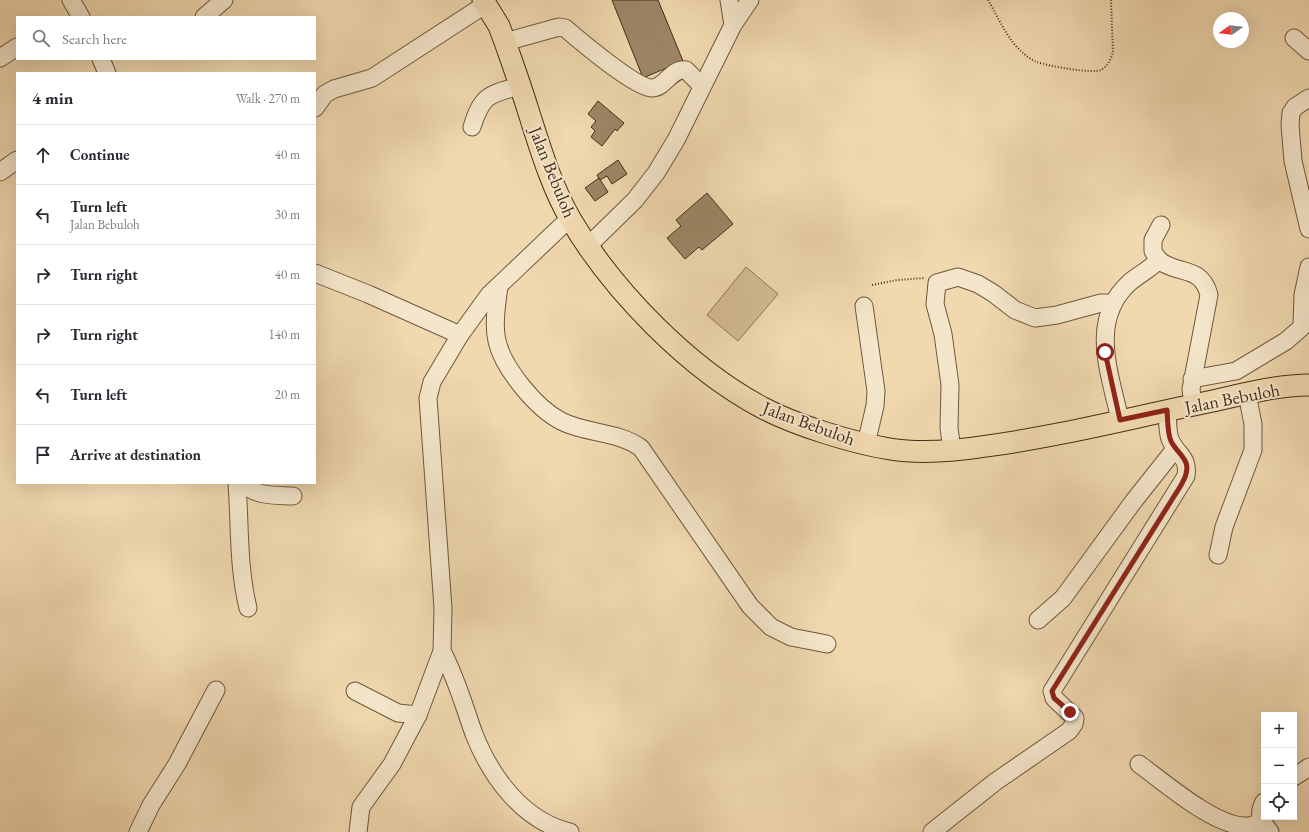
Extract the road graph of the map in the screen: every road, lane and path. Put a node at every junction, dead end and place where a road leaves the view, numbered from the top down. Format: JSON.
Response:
{"nodes":[{"id":1,"x":224,"y":0,"type":"edge"},
{"id":2,"x":728,"y":0,"type":"edge"},
{"id":3,"x":750,"y":0,"type":"edge"},
{"id":4,"x":988,"y":0,"type":"edge"},
{"id":5,"x":1111,"y":0,"type":"edge"},
{"id":6,"x":484,"y":2,"type":"edge"},
{"id":7,"x":205,"y":16,"type":"edge"},
{"id":8,"x":733,"y":25,"type":"junction"},
{"id":9,"x":1294,"y":38,"type":"dead end"},
{"id":10,"x":506,"y":42,"type":"junction"},
{"id":11,"x":16,"y":48,"type":"edge"},
{"id":12,"x":1309,"y":51,"type":"edge"},
{"id":13,"x":0,"y":58,"type":"edge"},
{"id":14,"x":101,"y":60,"type":"edge"},
{"id":15,"x":107,"y":72,"type":"edge"},
{"id":16,"x":520,"y":86,"type":"junction"},
{"id":17,"x":702,"y":86,"type":"junction"},
{"id":18,"x":1309,"y":98,"type":"edge"},
{"id":19,"x":316,"y":107,"type":"edge"},
{"id":20,"x":472,"y":127,"type":"dead end"},
{"id":21,"x":16,"y":161,"type":"edge"},
{"id":22,"x":0,"y":172,"type":"edge"},
{"id":23,"x":570,"y":218,"type":"junction"},
{"id":24,"x":1161,"y":225,"type":"dead end"},
{"id":25,"x":1309,"y":229,"type":"edge"},
{"id":26,"x":588,"y":246,"type":"junction"},
{"id":27,"x":1159,"y":260,"type":"junction"},
{"id":28,"x":1309,"y":267,"type":"edge"},
{"id":29,"x":316,"y":273,"type":"edge"},
{"id":30,"x":937,"y":283,"type":"junction"},
{"id":31,"x":872,"y":285,"type":"dead end"},
{"id":32,"x":499,"y":286,"type":"junction"},
{"id":33,"x":1113,"y":303,"type":"junction"},
{"id":34,"x":864,"y":306,"type":"dead end"},
{"id":35,"x":1306,"y":323,"type":"edge"},
{"id":36,"x":460,"y":335,"type":"junction"},
{"id":37,"x":1192,"y":379,"type":"junction"},
{"id":38,"x":1309,"y":385,"type":"edge"},
{"id":39,"x":1247,"y":394,"type":"junction"},
{"id":40,"x":1193,"y":405,"type":"junction"},
{"id":41,"x":1167,"y":410,"type":"junction"},
{"id":42,"x":1120,"y":420,"type":"junction"},
{"id":43,"x":866,"y":444,"type":"junction"},
{"id":44,"x":1175,"y":449,"type":"junction"},
{"id":45,"x":952,"y":450,"type":"junction"},
{"id":46,"x":237,"y":484,"type":"edge"},
{"id":47,"x":243,"y":484,"type":"edge"},
{"id":48,"x":293,"y":496,"type":"dead end"},
{"id":49,"x":1218,"y":555,"type":"dead end"},
{"id":50,"x":248,"y":608,"type":"dead end"},
{"id":51,"x":1038,"y":620,"type":"dead end"},
{"id":52,"x":827,"y":644,"type":"dead end"},
{"id":53,"x":442,"y":651,"type":"junction"},
{"id":54,"x":216,"y":690,"type":"dead end"},
{"id":55,"x":354,"y":691,"type":"dead end"},
{"id":56,"x":418,"y":715,"type":"junction"},
{"id":57,"x":1139,"y":764,"type":"dead end"},
{"id":58,"x":1309,"y":767,"type":"edge"},
{"id":59,"x":1297,"y":775,"type":"edge"},
{"id":60,"x":1266,"y":827,"type":"edge"},
{"id":61,"x":138,"y":832,"type":"edge"},
{"id":62,"x":358,"y":832,"type":"edge"},
{"id":63,"x":570,"y":832,"type":"edge"},
{"id":64,"x":932,"y":832,"type":"edge"}],
"edges":[{"from":1,"to":7,"type":"street"},
{"from":2,"to":8,"type":"street"},
{"from":3,"to":8,"type":"street"},
{"from":4,"to":5,"type":"path"},
{"from":6,"to":10,"type":"main road","name":"Jalan Bebuloh"},
{"from":6,"to":19,"type":"street"},
{"from":8,"to":17,"type":"street"},
{"from":9,"to":12,"type":"street"},
{"from":10,"to":16,"type":"main road","name":"Jalan Bebuloh"},
{"from":10,"to":17,"type":"street"},
{"from":11,"to":13,"type":"street"},
{"from":14,"to":15,"type":"street"},
{"from":16,"to":20,"type":"street"},
{"from":16,"to":23,"type":"main road","name":"Jalan Bebuloh"},
{"from":17,"to":26,"type":"street"},
{"from":18,"to":25,"type":"street"},
{"from":21,"to":22,"type":"street"},
{"from":23,"to":26,"type":"main road","name":"Jalan Bebuloh"},
{"from":23,"to":32,"type":"street"},
{"from":24,"to":27,"type":"street"},
{"from":26,"to":43,"type":"main road","name":"Jalan Bebuloh"},
{"from":27,"to":33,"type":"street"},
{"from":27,"to":37,"type":"street"},
{"from":28,"to":35,"type":"street"},
{"from":29,"to":36,"type":"street"},
{"from":30,"to":31,"type":"path"},
{"from":30,"to":33,"type":"street"},
{"from":30,"to":45,"type":"street"},
{"from":32,"to":36,"type":"street"},
{"from":32,"to":52,"type":"street"},
{"from":33,"to":42,"type":"street"},
{"from":34,"to":43,"type":"street"},
{"from":35,"to":37,"type":"street"},
{"from":36,"to":53,"type":"street"},
{"from":37,"to":40,"type":"street"},
{"from":38,"to":39,"type":"main road","name":"Jalan Bebuloh"},
{"from":39,"to":40,"type":"main road","name":"Jalan Bebuloh"},
{"from":39,"to":49,"type":"street"},
{"from":40,"to":41,"type":"main road","name":"Jalan Bebuloh"},
{"from":41,"to":42,"type":"main road","name":"Jalan Bebuloh"},
{"from":41,"to":44,"type":"street"},
{"from":42,"to":45,"type":"main road","name":"Jalan Bebuloh"},
{"from":43,"to":45,"type":"main road","name":"Jalan Bebuloh"},
{"from":44,"to":51,"type":"street"},
{"from":44,"to":64,"type":"street"},
{"from":46,"to":50,"type":"street"},
{"from":47,"to":48,"type":"street"},
{"from":53,"to":56,"type":"street"},
{"from":53,"to":63,"type":"street"},
{"from":54,"to":61,"type":"street"},
{"from":55,"to":56,"type":"street"},
{"from":56,"to":62,"type":"street"},
{"from":57,"to":60,"type":"street"},
{"from":58,"to":59,"type":"street"}]}
